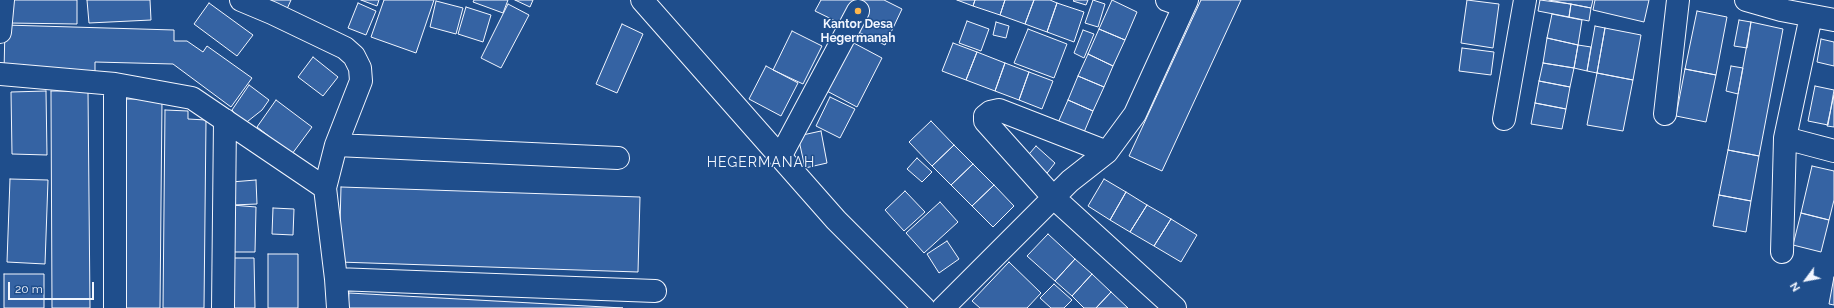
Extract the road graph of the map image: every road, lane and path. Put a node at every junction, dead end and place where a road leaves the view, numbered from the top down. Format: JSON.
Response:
{"nodes":[{"id":1,"x":3,"y":0,"type":"edge"},
{"id":2,"x":241,"y":0,"type":"edge"},
{"id":3,"x":642,"y":0,"type":"edge"},
{"id":4,"x":1525,"y":0,"type":"edge"},
{"id":5,"x":1678,"y":0,"type":"edge"},
{"id":6,"x":1754,"y":1,"type":"edge"},
{"id":7,"x":1179,"y":2,"type":"edge"},
{"id":8,"x":858,"y":11,"type":"dead end"},
{"id":9,"x":1811,"y":16,"type":"junction"},
{"id":10,"x":1834,"y":20,"type":"edge"},
{"id":11,"x":0,"y":32,"type":"edge"},
{"id":12,"x":0,"y":74,"type":"edge"},
{"id":13,"x":115,"y":84,"type":"junction"},
{"id":14,"x":1665,"y":114,"type":"dead end"},
{"id":15,"x":1504,"y":119,"type":"dead end"},
{"id":16,"x":225,"y":120,"type":"junction"},
{"id":17,"x":1786,"y":138,"type":"junction"},
{"id":18,"x":336,"y":145,"type":"junction"},
{"id":19,"x":1834,"y":151,"type":"edge"},
{"id":20,"x":1107,"y":152,"type":"junction"},
{"id":21,"x":780,"y":157,"type":"junction"},
{"id":22,"x":618,"y":158,"type":"dead end"},
{"id":23,"x":325,"y":188,"type":"junction"},
{"id":24,"x":1053,"y":197,"type":"junction"},
{"id":25,"x":1782,"y":252,"type":"dead end"},
{"id":26,"x":336,"y":279,"type":"junction"},
{"id":27,"x":655,"y":290,"type":"dead end"},
{"id":28,"x":115,"y":308,"type":"edge"},
{"id":29,"x":223,"y":308,"type":"edge"},
{"id":30,"x":338,"y":308,"type":"edge"},
{"id":31,"x":924,"y":308,"type":"edge"},
{"id":32,"x":943,"y":308,"type":"edge"},
{"id":33,"x":1175,"y":308,"type":"edge"}],
"edges":[{"from":1,"to":11,"type":"street"},
{"from":2,"to":18,"type":"street"},
{"from":3,"to":21,"type":"street"},
{"from":4,"to":15,"type":"street"},
{"from":5,"to":14,"type":"street"},
{"from":6,"to":9,"type":"street"},
{"from":7,"to":20,"type":"street"},
{"from":8,"to":21,"type":"street"},
{"from":9,"to":10,"type":"street"},
{"from":9,"to":17,"type":"street"},
{"from":12,"to":13,"type":"street"},
{"from":13,"to":16,"type":"street"},
{"from":13,"to":28,"type":"street"},
{"from":16,"to":23,"type":"street"},
{"from":16,"to":29,"type":"street"},
{"from":17,"to":19,"type":"street"},
{"from":17,"to":25,"type":"street"},
{"from":18,"to":22,"type":"street"},
{"from":18,"to":23,"type":"street"},
{"from":20,"to":24,"type":"street"},
{"from":20,"to":24,"type":"street"},
{"from":21,"to":31,"type":"street"},
{"from":23,"to":26,"type":"street"},
{"from":24,"to":32,"type":"street"},
{"from":24,"to":33,"type":"street"},
{"from":26,"to":27,"type":"street"},
{"from":26,"to":30,"type":"street"}]}
